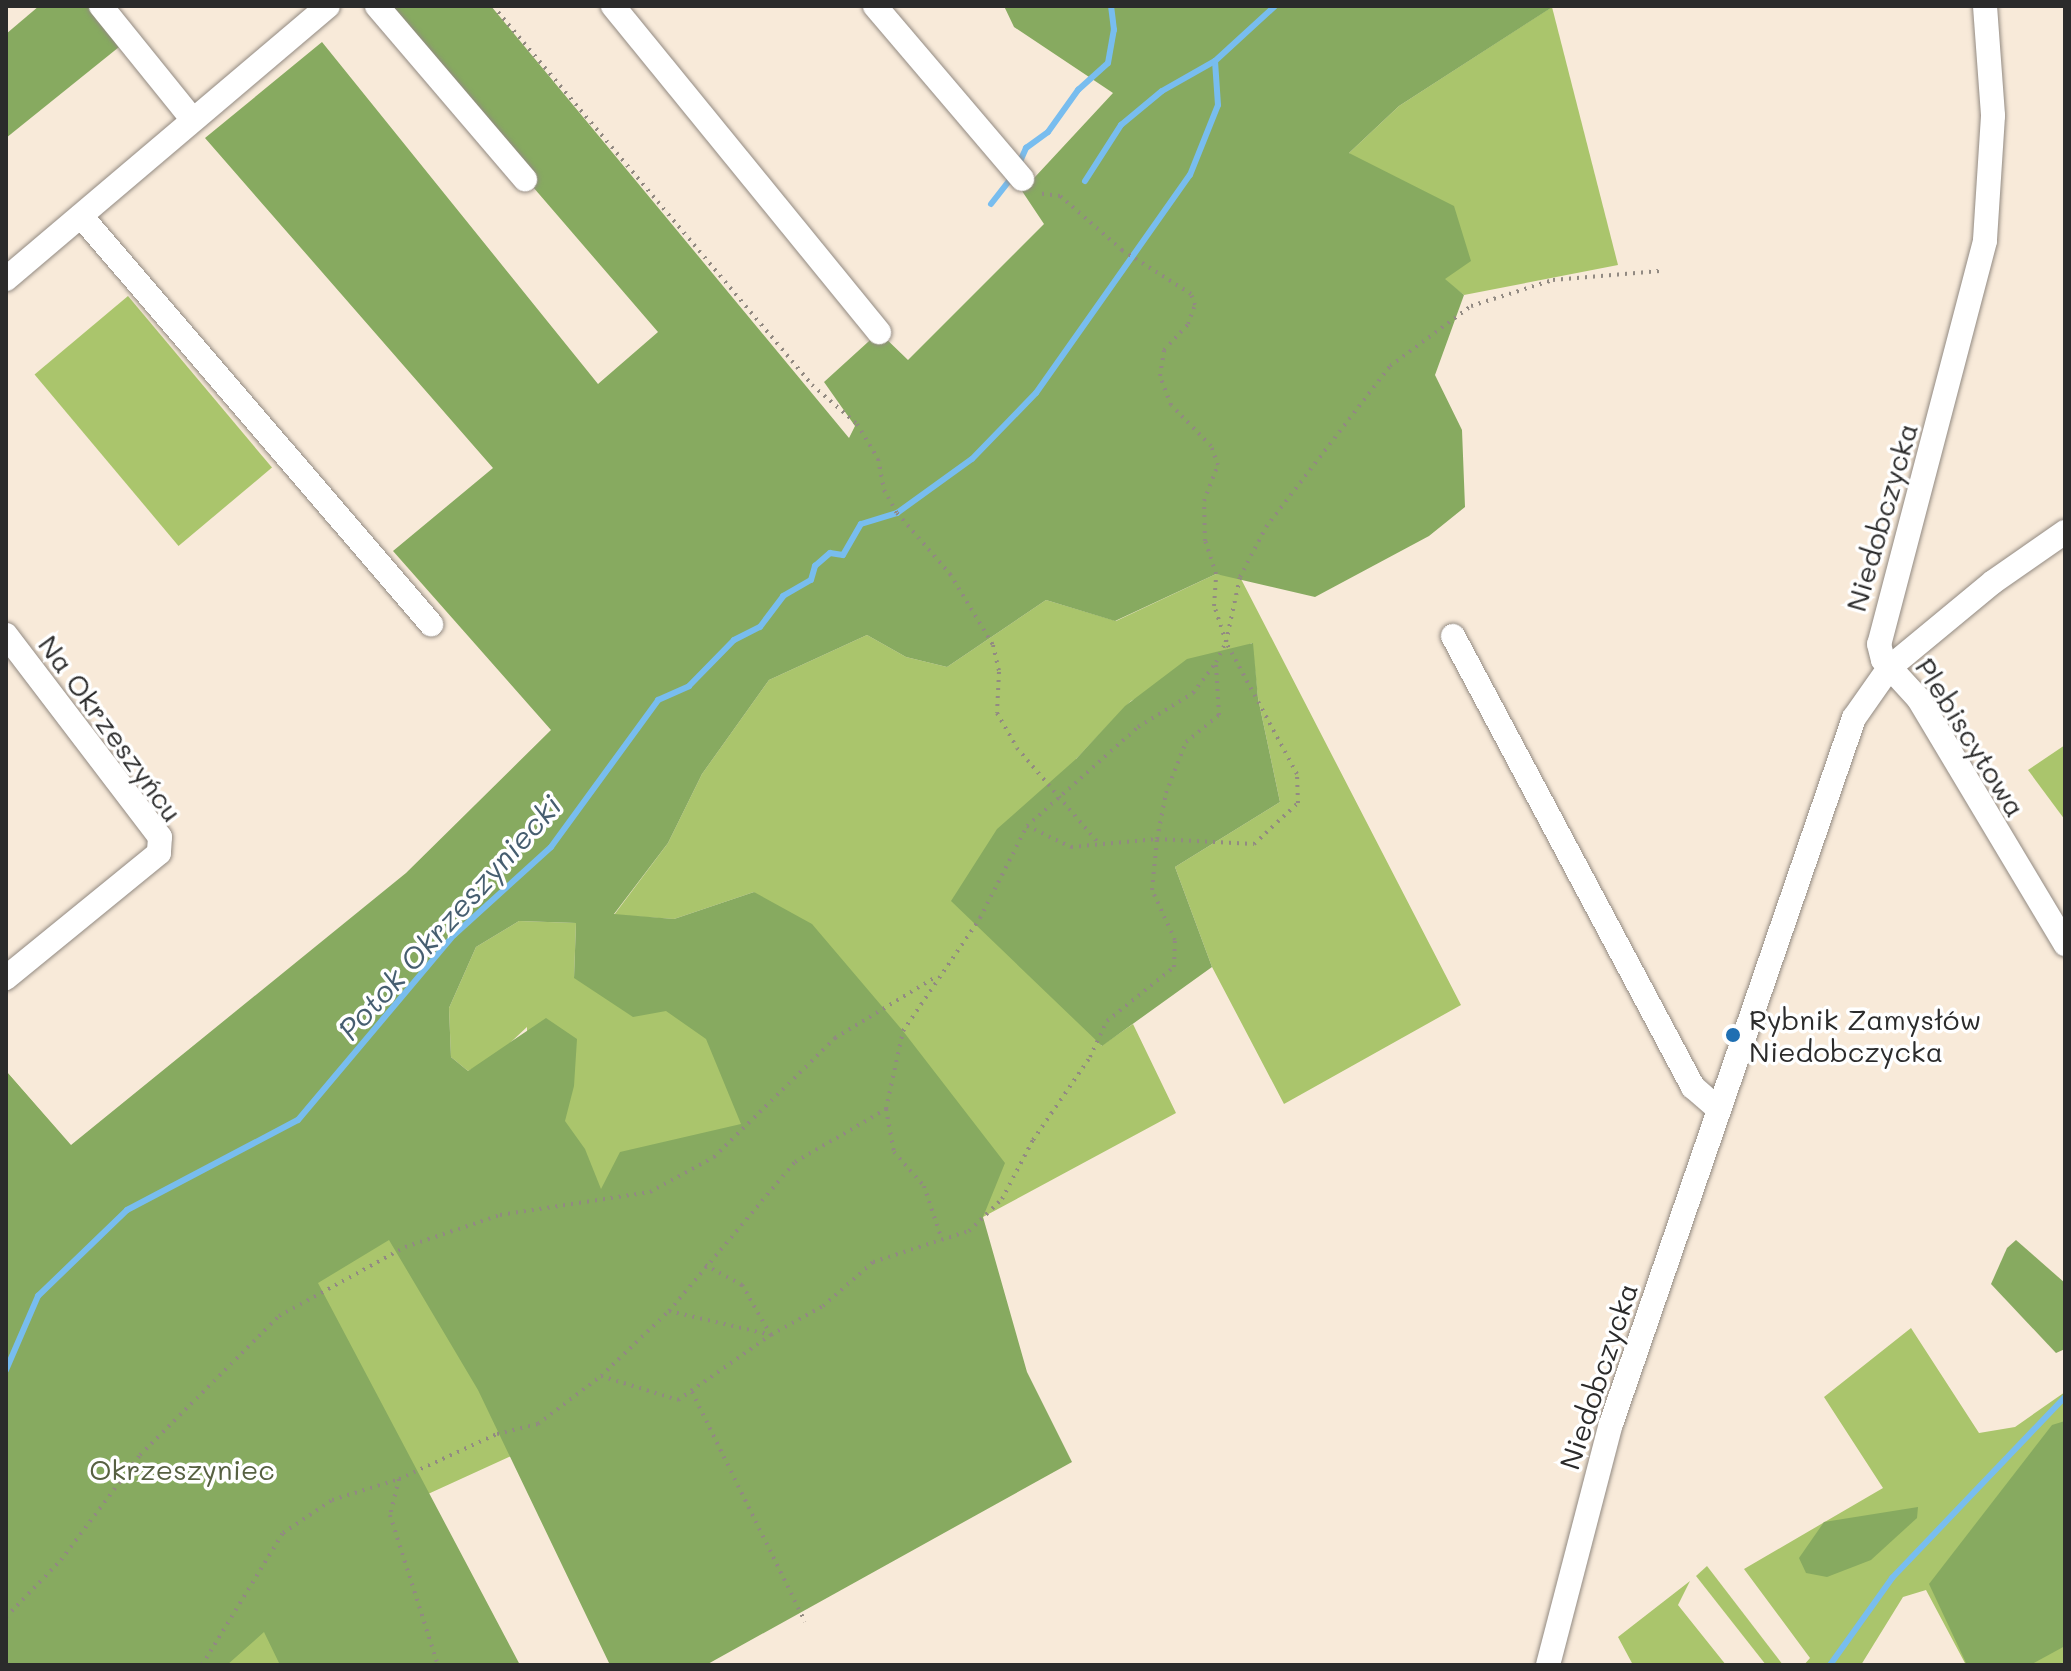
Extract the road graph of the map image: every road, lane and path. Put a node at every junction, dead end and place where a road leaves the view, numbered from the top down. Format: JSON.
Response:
{"nodes":[{"id":1,"x":101,"y":6,"type":"edge"},
{"id":2,"x":328,"y":6,"type":"edge"},
{"id":3,"x":377,"y":6,"type":"edge"},
{"id":4,"x":493,"y":6,"type":"edge"},
{"id":5,"x":613,"y":6,"type":"edge"},
{"id":6,"x":875,"y":6,"type":"edge"},
{"id":7,"x":1985,"y":6,"type":"edge"},
{"id":8,"x":193,"y":120,"type":"junction"},
{"id":9,"x":525,"y":179,"type":"dead end"},
{"id":10,"x":1022,"y":185,"type":"joint"},
{"id":11,"x":81,"y":216,"type":"junction"},
{"id":12,"x":1660,"y":271,"type":"dead end"},
{"id":13,"x":6,"y":279,"type":"edge"},
{"id":14,"x":879,"y":332,"type":"dead end"},
{"id":15,"x":2064,"y":535,"type":"edge"},
{"id":16,"x":431,"y":624,"type":"dead end"},
{"id":17,"x":6,"y":635,"type":"edge"},
{"id":18,"x":1453,"y":636,"type":"dead end"},
{"id":19,"x":1226,"y":642,"type":"junction"},
{"id":20,"x":1216,"y":662,"type":"junction"},
{"id":21,"x":1889,"y":668,"type":"junction"},
{"id":22,"x":1059,"y":798,"type":"junction"},
{"id":23,"x":1027,"y":826,"type":"junction"},
{"id":24,"x":1157,"y":839,"type":"junction"},
{"id":25,"x":1100,"y":845,"type":"junction"},
{"id":26,"x":2065,"y":944,"type":"edge"},
{"id":27,"x":936,"y":977,"type":"junction"},
{"id":28,"x":6,"y":978,"type":"edge"},
{"id":29,"x":886,"y":1109,"type":"junction"},
{"id":30,"x":1718,"y":1109,"type":"junction"},
{"id":31,"x":942,"y":1240,"type":"junction"},
{"id":32,"x":705,"y":1265,"type":"junction"},
{"id":33,"x":669,"y":1311,"type":"junction"},
{"id":34,"x":771,"y":1335,"type":"junction"},
{"id":35,"x":601,"y":1376,"type":"junction"},
{"id":36,"x":692,"y":1392,"type":"junction"},
{"id":37,"x":399,"y":1479,"type":"junction"},
{"id":38,"x":6,"y":1617,"type":"edge"},
{"id":39,"x":805,"y":1622,"type":"dead end"},
{"id":40,"x":202,"y":1665,"type":"edge"},
{"id":41,"x":438,"y":1665,"type":"edge"},
{"id":42,"x":1548,"y":1665,"type":"edge"}],
"edges":[{"from":1,"to":8,"type":"street"},
{"from":2,"to":8,"type":"street"},
{"from":3,"to":9,"type":"street"},
{"from":4,"to":22,"type":"path"},
{"from":5,"to":14,"type":"street"},
{"from":6,"to":10,"type":"street"},
{"from":7,"to":21,"type":"street","name":"Niedobczycka"},
{"from":8,"to":11,"type":"street"},
{"from":10,"to":19,"type":"path"},
{"from":11,"to":13,"type":"street"},
{"from":11,"to":16,"type":"street"},
{"from":12,"to":19,"type":"path"},
{"from":15,"to":21,"type":"street","name":"Plebiscytowa"},
{"from":17,"to":28,"type":"street","name":"Na Okrzeszyńcu"},
{"from":18,"to":30,"type":"street"},
{"from":19,"to":20,"type":"path"},
{"from":19,"to":24,"type":"path"},
{"from":20,"to":22,"type":"path"},
{"from":20,"to":24,"type":"path"},
{"from":21,"to":26,"type":"street","name":"Plebiscytowa"},
{"from":21,"to":30,"type":"street","name":"Niedobczycka"},
{"from":22,"to":23,"type":"path"},
{"from":22,"to":25,"type":"path"},
{"from":23,"to":25,"type":"path"},
{"from":23,"to":27,"type":"path"},
{"from":24,"to":25,"type":"path"},
{"from":24,"to":31,"type":"path"},
{"from":27,"to":29,"type":"path"},
{"from":27,"to":38,"type":"path"},
{"from":29,"to":31,"type":"path"},
{"from":29,"to":32,"type":"path"},
{"from":30,"to":42,"type":"street","name":"Niedobczycka"},
{"from":31,"to":34,"type":"path"},
{"from":32,"to":33,"type":"path"},
{"from":32,"to":34,"type":"path"},
{"from":33,"to":34,"type":"path"},
{"from":33,"to":35,"type":"path"},
{"from":34,"to":36,"type":"path"},
{"from":35,"to":36,"type":"path"},
{"from":35,"to":37,"type":"path"},
{"from":36,"to":39,"type":"path"},
{"from":37,"to":40,"type":"path"},
{"from":37,"to":41,"type":"path"}]}
